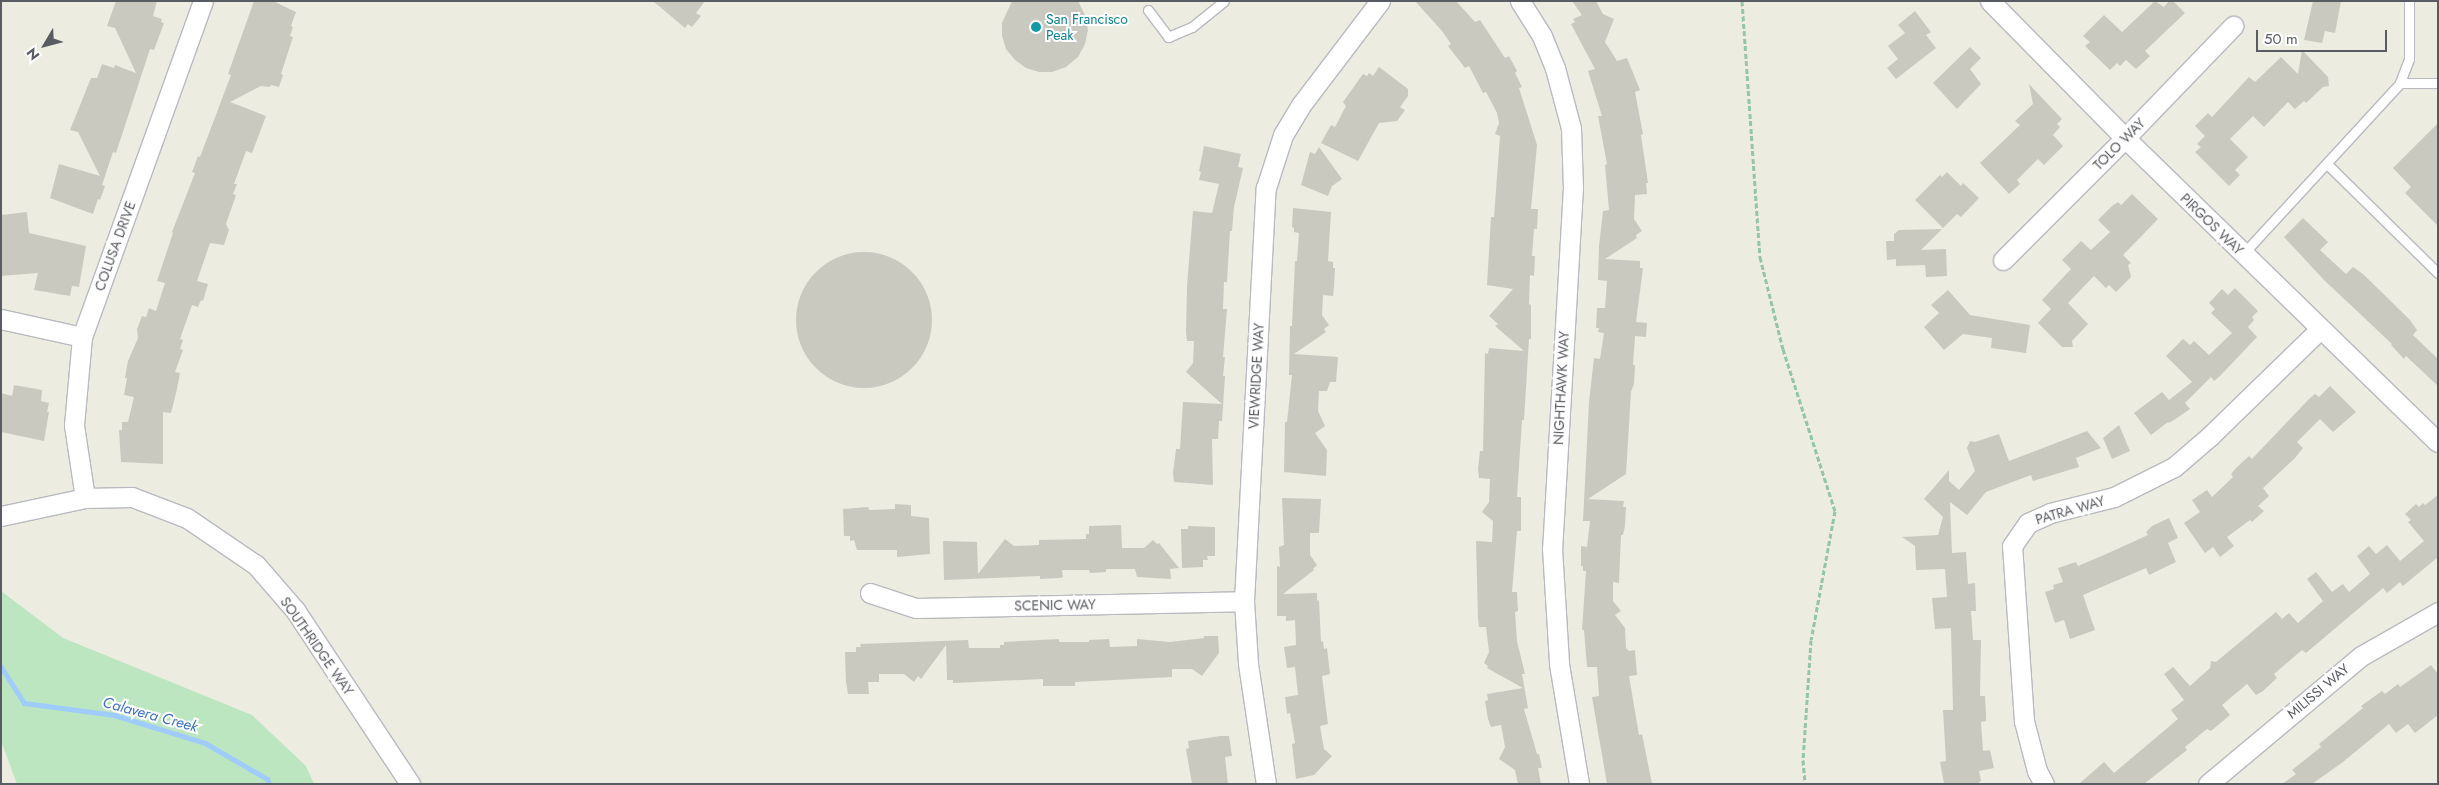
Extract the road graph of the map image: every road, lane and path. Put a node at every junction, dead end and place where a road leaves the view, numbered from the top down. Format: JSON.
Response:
{"nodes":[{"id":1,"x":203,"y":1,"type":"edge"},
{"id":2,"x":1224,"y":1,"type":"edge"},
{"id":3,"x":1380,"y":1,"type":"edge"},
{"id":4,"x":1520,"y":1,"type":"edge"},
{"id":5,"x":1742,"y":1,"type":"edge"},
{"id":6,"x":1990,"y":1,"type":"edge"},
{"id":7,"x":2409,"y":1,"type":"edge"},
{"id":8,"x":1148,"y":10,"type":"dead end"},
{"id":9,"x":2232,"y":26,"type":"dead end"},
{"id":10,"x":2400,"y":83,"type":"junction"},
{"id":11,"x":2438,"y":83,"type":"edge"},
{"id":12,"x":2125,"y":138,"type":"junction"},
{"id":13,"x":2327,"y":164,"type":"junction"},
{"id":14,"x":2243,"y":254,"type":"junction"},
{"id":15,"x":2003,"y":260,"type":"dead end"},
{"id":16,"x":2438,"y":273,"type":"edge"},
{"id":17,"x":1,"y":319,"type":"edge"},
{"id":18,"x":2320,"y":329,"type":"junction"},
{"id":19,"x":82,"y":337,"type":"junction"},
{"id":20,"x":2438,"y":442,"type":"edge"},
{"id":21,"x":85,"y":498,"type":"junction"},
{"id":22,"x":1,"y":516,"type":"edge"},
{"id":23,"x":870,"y":593,"type":"dead end"},
{"id":24,"x":1244,"y":601,"type":"junction"},
{"id":25,"x":2438,"y":612,"type":"edge"},
{"id":26,"x":410,"y":784,"type":"edge"},
{"id":27,"x":1266,"y":784,"type":"edge"},
{"id":28,"x":1579,"y":784,"type":"edge"},
{"id":29,"x":1805,"y":784,"type":"edge"},
{"id":30,"x":2044,"y":784,"type":"edge"},
{"id":31,"x":2208,"y":784,"type":"edge"}],
"edges":[{"from":1,"to":19,"type":"street","name":"COLUSA DRIVE"},
{"from":2,"to":8,"type":"lane"},
{"from":3,"to":24,"type":"street","name":"VIEWRIDGE WAY"},
{"from":4,"to":28,"type":"street","name":"NIGHTHAWK WAY"},
{"from":5,"to":29,"type":"path"},
{"from":6,"to":12,"type":"street","name":"PIRGOS WAY"},
{"from":7,"to":10,"type":"lane"},
{"from":9,"to":12,"type":"street","name":"TOLO WAY"},
{"from":10,"to":11,"type":"lane"},
{"from":10,"to":13,"type":"lane"},
{"from":12,"to":14,"type":"street","name":"PIRGOS WAY"},
{"from":12,"to":15,"type":"street","name":"TOLO WAY"},
{"from":13,"to":14,"type":"lane"},
{"from":13,"to":16,"type":"lane"},
{"from":14,"to":18,"type":"street","name":"PIRGOS WAY"},
{"from":17,"to":19,"type":"street"},
{"from":18,"to":20,"type":"street","name":"PIRGOS WAY"},
{"from":18,"to":30,"type":"street","name":"PATRA WAY"},
{"from":19,"to":21,"type":"street","name":"COLUSA DRIVE"},
{"from":21,"to":22,"type":"street","name":"SOUTHRIDGE WAY"},
{"from":21,"to":26,"type":"street","name":"SOUTHRIDGE WAY"},
{"from":23,"to":24,"type":"street","name":"SCENIC WAY"},
{"from":24,"to":27,"type":"street","name":"VIEWRIDGE WAY"},
{"from":25,"to":31,"type":"street","name":"MILISSI WAY"}]}
